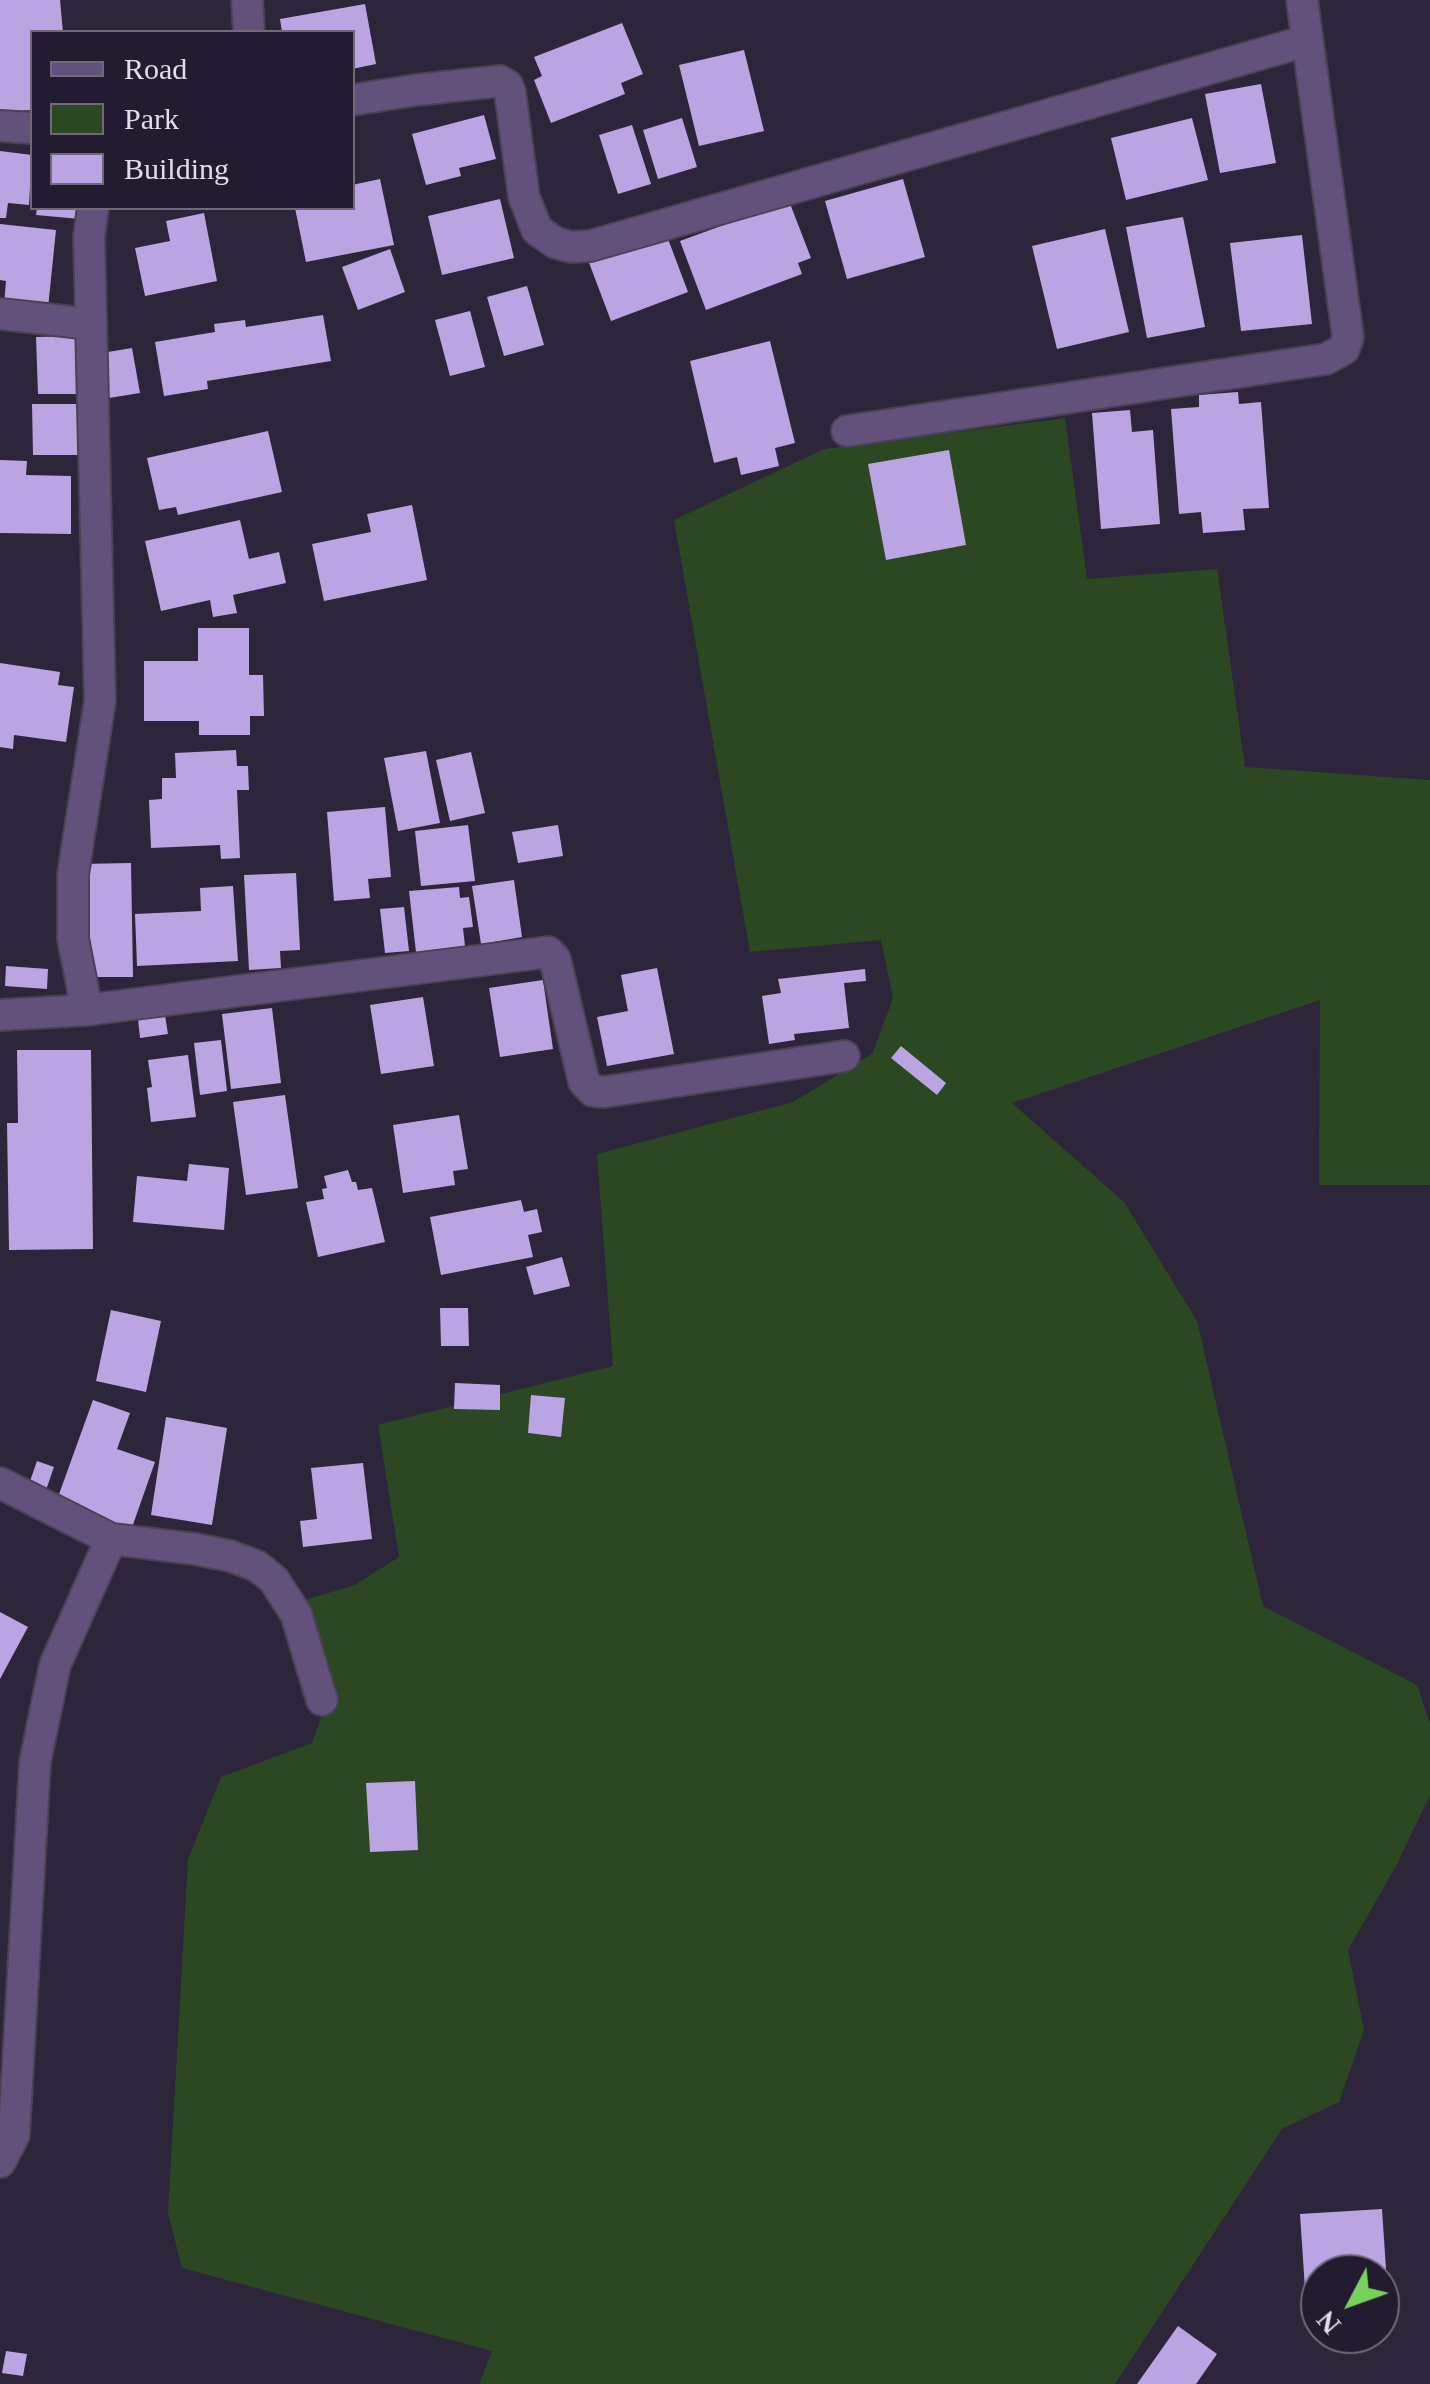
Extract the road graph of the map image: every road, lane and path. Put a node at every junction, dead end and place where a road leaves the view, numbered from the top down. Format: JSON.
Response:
{"nodes":[{"id":1,"x":247,"y":0,"type":"edge"},
{"id":2,"x":1302,"y":0,"type":"edge"},
{"id":3,"x":249,"y":30,"type":"edge"},
{"id":4,"x":1306,"y":41,"type":"junction"},
{"id":5,"x":355,"y":100,"type":"edge"},
{"id":6,"x":0,"y":126,"type":"edge"},
{"id":7,"x":30,"y":128,"type":"edge"},
{"id":8,"x":93,"y":210,"type":"edge"},
{"id":9,"x":0,"y":314,"type":"edge"},
{"id":10,"x":91,"y":324,"type":"junction"},
{"id":11,"x":846,"y":431,"type":"dead end"},
{"id":12,"x":87,"y":1010,"type":"junction"},
{"id":13,"x":0,"y":1015,"type":"edge"},
{"id":14,"x":844,"y":1056,"type":"dead end"},
{"id":15,"x":0,"y":1483,"type":"edge"},
{"id":16,"x":111,"y":1539,"type":"junction"},
{"id":17,"x":322,"y":1700,"type":"dead end"},
{"id":18,"x":0,"y":2162,"type":"edge"}],
"edges":[{"from":1,"to":3,"type":"street"},
{"from":2,"to":4,"type":"street"},
{"from":4,"to":5,"type":"street"},
{"from":4,"to":11,"type":"street"},
{"from":6,"to":7,"type":"street"},
{"from":8,"to":10,"type":"street"},
{"from":9,"to":10,"type":"street"},
{"from":10,"to":12,"type":"street"},
{"from":12,"to":13,"type":"street"},
{"from":12,"to":14,"type":"street"},
{"from":15,"to":16,"type":"street"},
{"from":16,"to":17,"type":"street"},
{"from":16,"to":18,"type":"street"}]}
